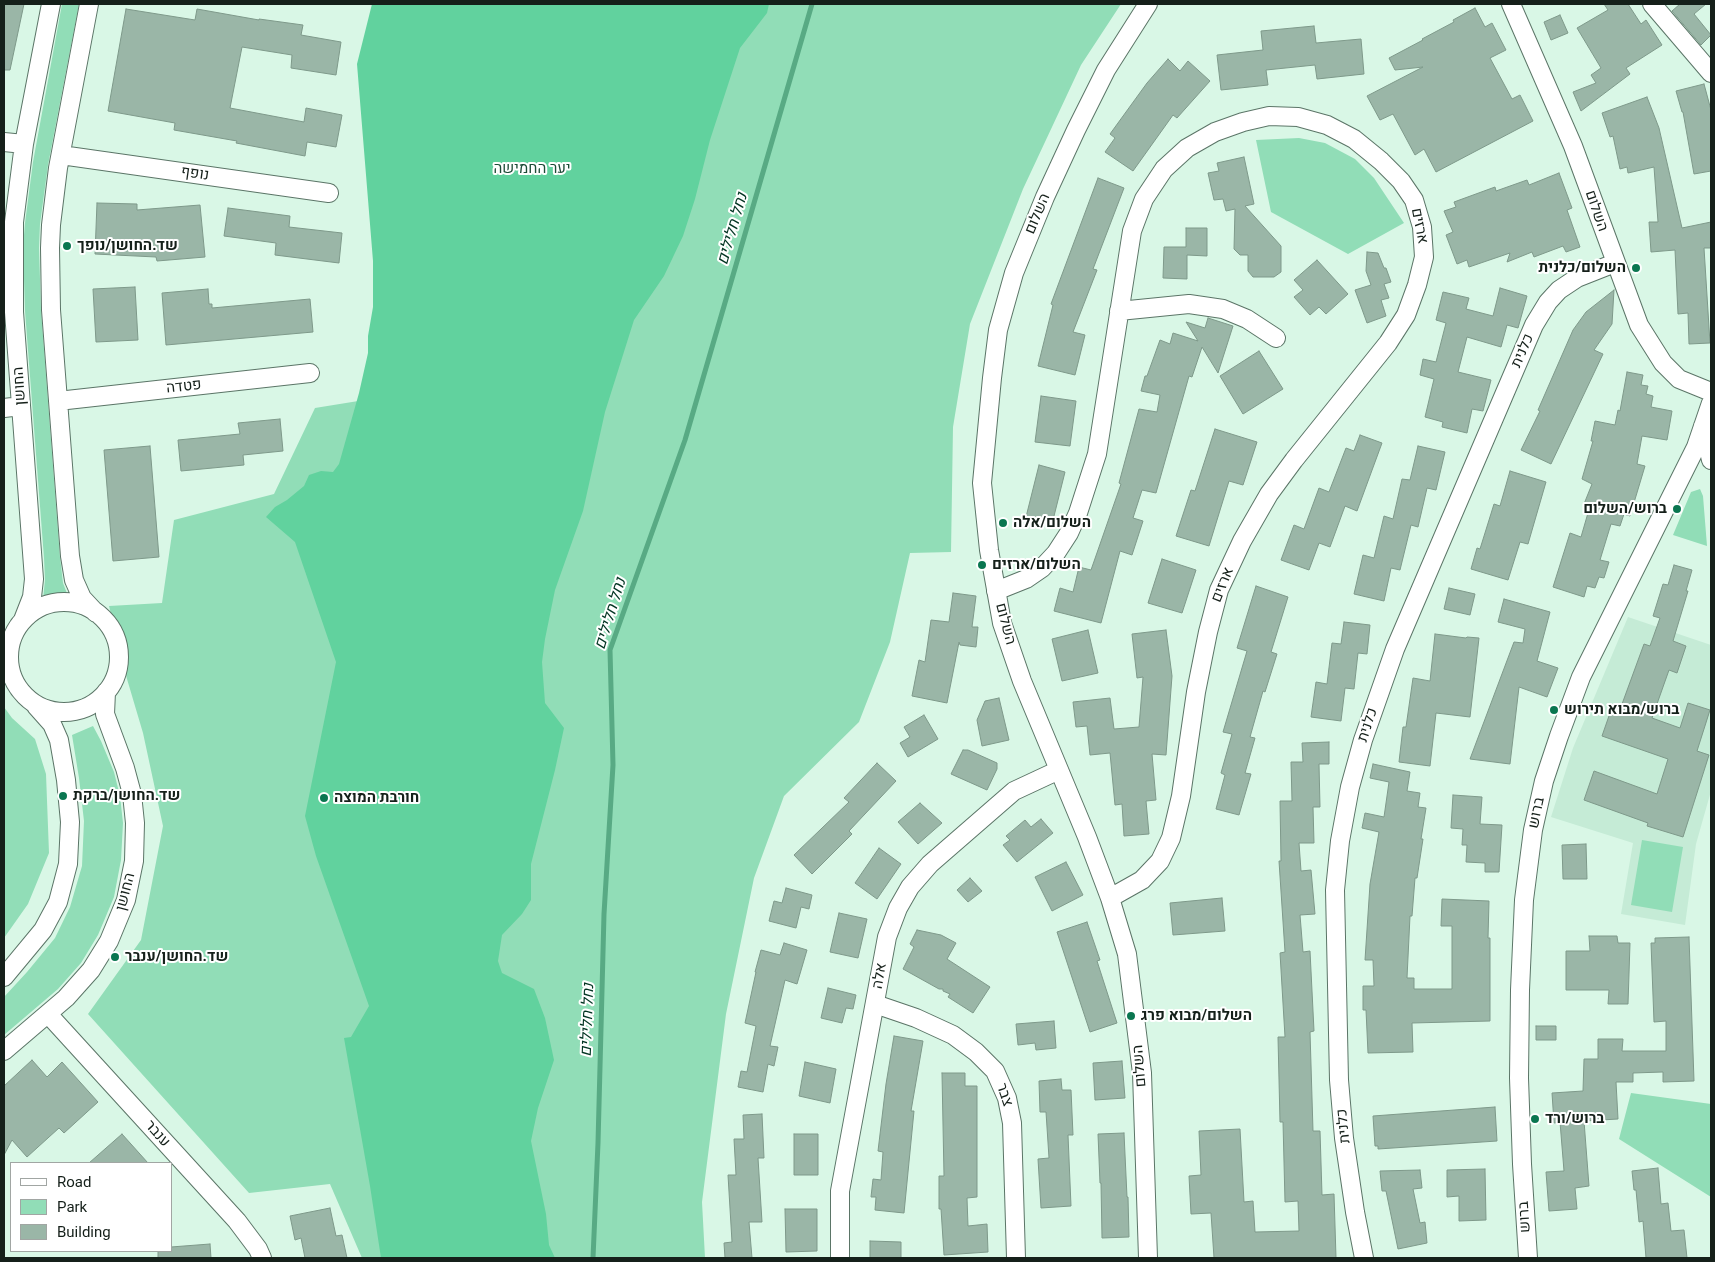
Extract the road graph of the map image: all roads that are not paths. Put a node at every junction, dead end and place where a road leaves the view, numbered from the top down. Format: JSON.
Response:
{"nodes":[{"id":1,"x":51,"y":4,"type":"edge"},
{"id":2,"x":89,"y":4,"type":"edge"},
{"id":3,"x":1148,"y":4,"type":"edge"},
{"id":4,"x":1511,"y":4,"type":"edge"},
{"id":5,"x":1652,"y":4,"type":"edge"},
{"id":6,"x":1711,"y":73,"type":"edge"},
{"id":7,"x":4,"y":142,"type":"edge"},
{"id":8,"x":24,"y":144,"type":"junction"},
{"id":9,"x":60,"y":155,"type":"junction"},
{"id":10,"x":330,"y":193,"type":"dead end"},
{"id":11,"x":1615,"y":263,"type":"junction"},
{"id":12,"x":1119,"y":311,"type":"junction"},
{"id":13,"x":1276,"y":338,"type":"dead end"},
{"id":14,"x":310,"y":373,"type":"dead end"},
{"id":15,"x":1711,"y":392,"type":"edge"},
{"id":16,"x":58,"y":401,"type":"junction"},
{"id":17,"x":1711,"y":403,"type":"edge"},
{"id":18,"x":21,"y":406,"type":"junction"},
{"id":19,"x":4,"y":408,"type":"edge"},
{"id":20,"x":1703,"y":426,"type":"junction"},
{"id":21,"x":1711,"y":460,"type":"edge"},
{"id":22,"x":996,"y":591,"type":"junction"},
{"id":23,"x":96,"y":613,"type":"junction"},
{"id":24,"x":23,"y":620,"type":"junction"},
{"id":25,"x":7,"y":649,"type":"edge"},
{"id":26,"x":106,"y":692,"type":"junction"},
{"id":27,"x":34,"y":704,"type":"junction"},
{"id":28,"x":1059,"y":770,"type":"junction"},
{"id":29,"x":1110,"y":898,"type":"junction"},
{"id":30,"x":4,"y":977,"type":"edge"},
{"id":31,"x":875,"y":1004,"type":"junction"},
{"id":32,"x":48,"y":1014,"type":"junction"},
{"id":33,"x":4,"y":1051,"type":"edge"},
{"id":34,"x":262,"y":1258,"type":"edge"},
{"id":35,"x":840,"y":1258,"type":"edge"},
{"id":36,"x":1016,"y":1258,"type":"edge"},
{"id":37,"x":1148,"y":1258,"type":"edge"},
{"id":38,"x":1364,"y":1258,"type":"edge"},
{"id":39,"x":1528,"y":1258,"type":"edge"}],
"edges":[{"from":1,"to":8,"type":"street","name":"החושן"},
{"from":2,"to":9,"type":"street"},
{"from":3,"to":22,"type":"street","name":"השלום"},
{"from":4,"to":11,"type":"street","name":"השלום"},
{"from":5,"to":6,"type":"street"},
{"from":7,"to":8,"type":"street"},
{"from":8,"to":18,"type":"street","name":"החושן"},
{"from":9,"to":10,"type":"street","name":"נופף"},
{"from":9,"to":16,"type":"street"},
{"from":11,"to":15,"type":"street","name":"השלום"},
{"from":11,"to":38,"type":"street","name":"כלנית"},
{"from":12,"to":13,"type":"street"},
{"from":12,"to":22,"type":"street","name":"ארזים"},
{"from":12,"to":29,"type":"street","name":"ארזים"},
{"from":14,"to":16,"type":"street","name":"פטדה"},
{"from":16,"to":23,"type":"street"},
{"from":17,"to":20,"type":"street","name":"ברוש"},
{"from":18,"to":19,"type":"street"},
{"from":18,"to":24,"type":"street","name":"החושן"},
{"from":20,"to":21,"type":"street"},
{"from":20,"to":39,"type":"street","name":"ברוש"},
{"from":22,"to":28,"type":"street","name":"השלום"},
{"from":23,"to":24,"type":"street"},
{"from":23,"to":26,"type":"street"},
{"from":24,"to":25,"type":"street"},
{"from":25,"to":27,"type":"street"},
{"from":26,"to":27,"type":"street"},
{"from":26,"to":32,"type":"street","name":"החושן"},
{"from":27,"to":30,"type":"street"},
{"from":28,"to":29,"type":"street","name":"השלום"},
{"from":28,"to":31,"type":"street","name":"אלה"},
{"from":29,"to":37,"type":"street","name":"השלום"},
{"from":31,"to":35,"type":"street","name":"אלה"},
{"from":31,"to":36,"type":"street","name":"צבר"},
{"from":32,"to":33,"type":"street","name":"החושן"},
{"from":32,"to":34,"type":"street","name":"ענבר"}]}
